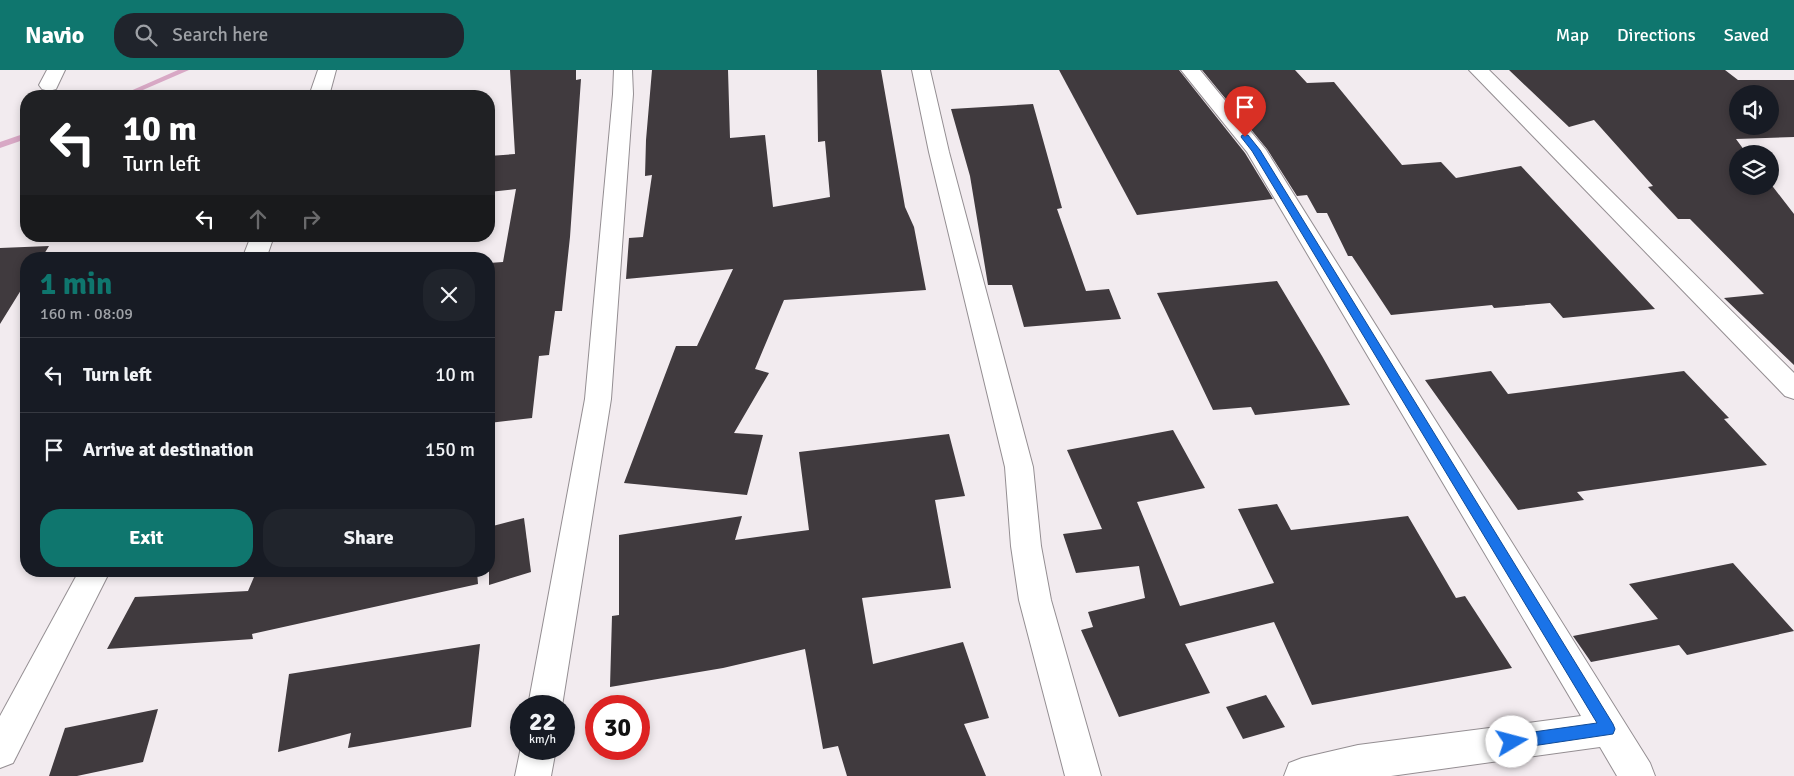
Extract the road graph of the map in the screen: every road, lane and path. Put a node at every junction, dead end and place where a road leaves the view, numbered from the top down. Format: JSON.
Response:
{"nodes":[{"id":1,"x":327,"y":70,"type":"edge"},
{"id":2,"x":623,"y":70,"type":"edge"},
{"id":3,"x":921,"y":70,"type":"edge"},
{"id":4,"x":1190,"y":70,"type":"edge"},
{"id":5,"x":1478,"y":70,"type":"edge"},
{"id":6,"x":321,"y":90,"type":"edge"},
{"id":7,"x":1794,"y":389,"type":"edge"},
{"id":8,"x":92,"y":577,"type":"edge"},
{"id":9,"x":547,"y":695,"type":"edge"},
{"id":10,"x":1608,"y":729,"type":"junction"},
{"id":11,"x":0,"y":751,"type":"edge"},
{"id":12,"x":536,"y":760,"type":"edge"},
{"id":13,"x":533,"y":776,"type":"edge"},
{"id":14,"x":1083,"y":776,"type":"edge"},
{"id":15,"x":1302,"y":776,"type":"edge"},
{"id":16,"x":1637,"y":776,"type":"edge"}],
"edges":[{"from":1,"to":6,"type":"street"},
{"from":2,"to":9,"type":"street"},
{"from":3,"to":14,"type":"street"},
{"from":4,"to":10,"type":"street"},
{"from":5,"to":7,"type":"street"},
{"from":8,"to":11,"type":"street"},
{"from":10,"to":15,"type":"street"},
{"from":10,"to":16,"type":"street"},
{"from":12,"to":13,"type":"street"}]}
